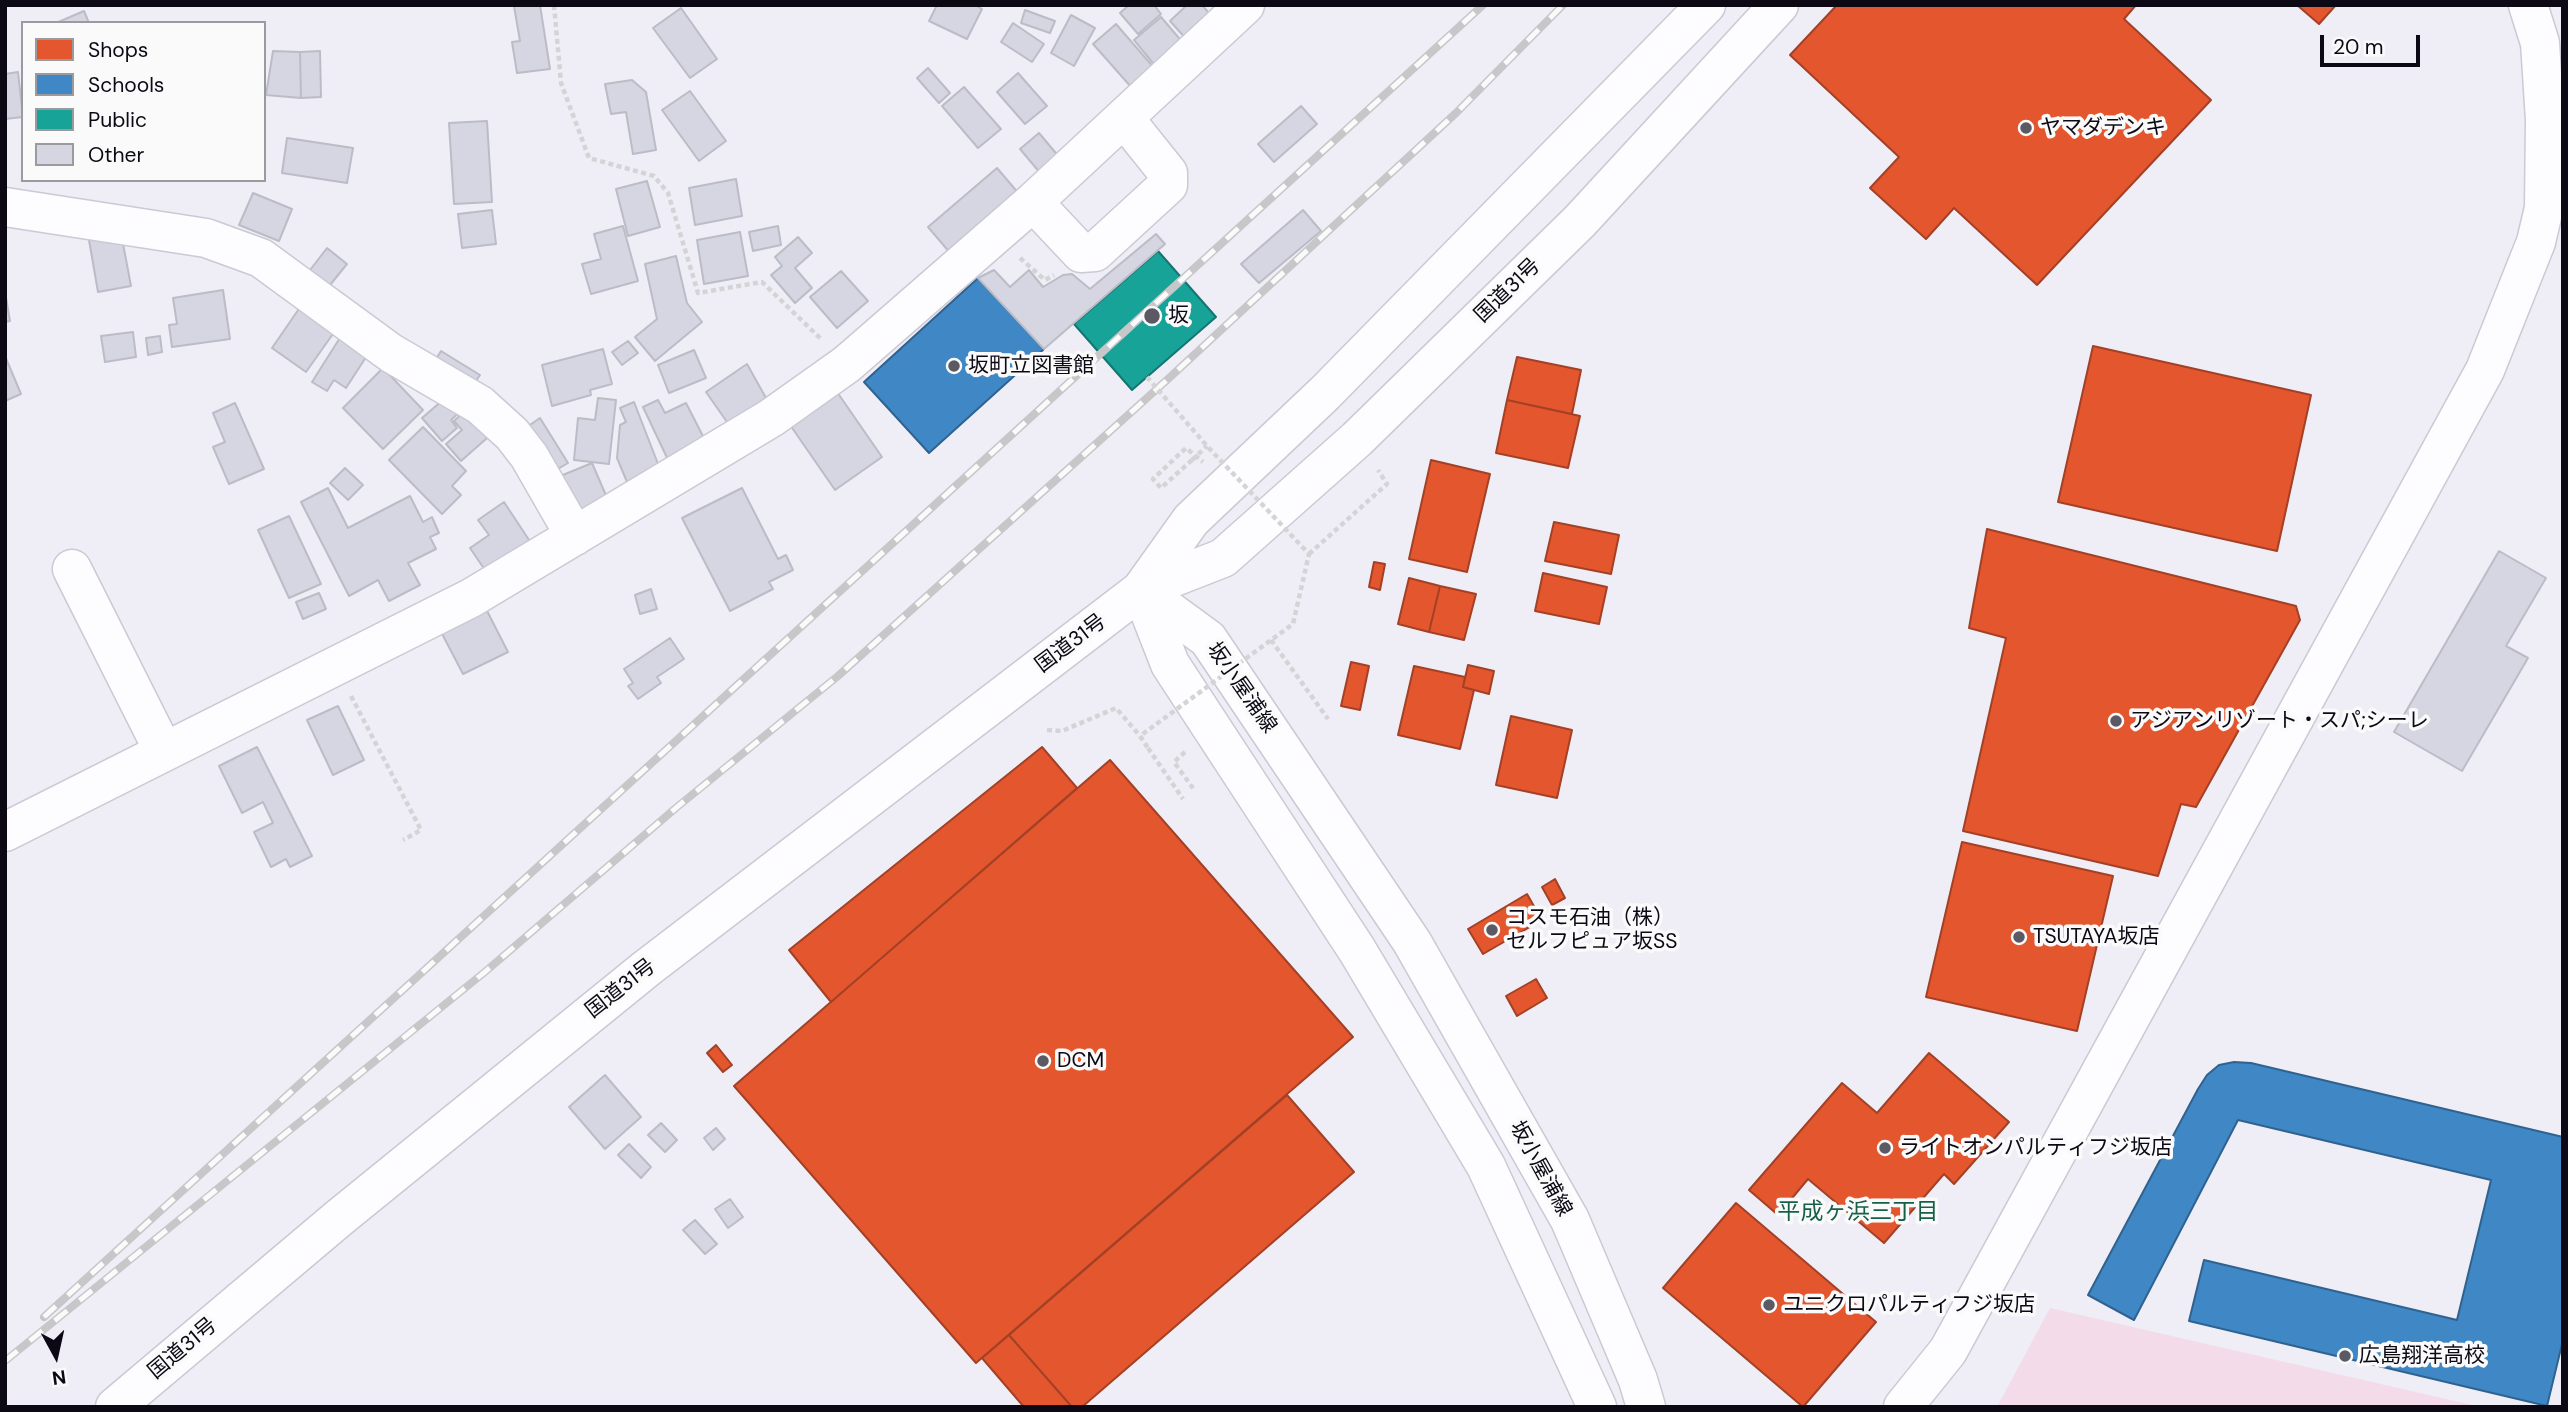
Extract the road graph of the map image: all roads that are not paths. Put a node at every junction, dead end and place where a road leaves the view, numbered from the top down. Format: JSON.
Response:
{"nodes":[{"id":1,"x":1245,"y":5,"type":"edge"},
{"id":2,"x":1706,"y":5,"type":"edge"},
{"id":3,"x":1779,"y":5,"type":"edge"},
{"id":4,"x":2528,"y":5,"type":"edge"},
{"id":5,"x":2551,"y":40,"type":"edge"},
{"id":6,"x":1124,"y":118,"type":"junction"},
{"id":7,"x":1033,"y":202,"type":"junction"},
{"id":8,"x":5,"y":207,"type":"edge"},
{"id":9,"x":2554,"y":209,"type":"edge"},
{"id":10,"x":575,"y":536,"type":"junction"},
{"id":11,"x":72,"y":569,"type":"dead end"},
{"id":12,"x":1142,"y":590,"type":"junction"},
{"id":13,"x":164,"y":752,"type":"junction"},
{"id":14,"x":5,"y":832,"type":"edge"},
{"id":15,"x":116,"y":1407,"type":"edge"},
{"id":16,"x":1597,"y":1407,"type":"edge"},
{"id":17,"x":1646,"y":1407,"type":"edge"},
{"id":18,"x":1903,"y":1407,"type":"edge"}],
"edges":[{"from":1,"to":6,"type":"main road"},
{"from":2,"to":12,"type":"main road","name":"国道31号"},
{"from":3,"to":12,"type":"main road","name":"国道31号"},
{"from":4,"to":5,"type":"main road"},
{"from":5,"to":9,"type":"main road"},
{"from":6,"to":7,"type":"main road"},
{"from":6,"to":7,"type":"main road"},
{"from":7,"to":10,"type":"main road"},
{"from":8,"to":10,"type":"main road"},
{"from":9,"to":18,"type":"main road"},
{"from":10,"to":13,"type":"main road"},
{"from":11,"to":13,"type":"main road"},
{"from":12,"to":15,"type":"main road","name":"国道31号"},
{"from":12,"to":16,"type":"main road"},
{"from":12,"to":17,"type":"main road","name":"坂小屋浦線"},
{"from":13,"to":14,"type":"main road"}]}
